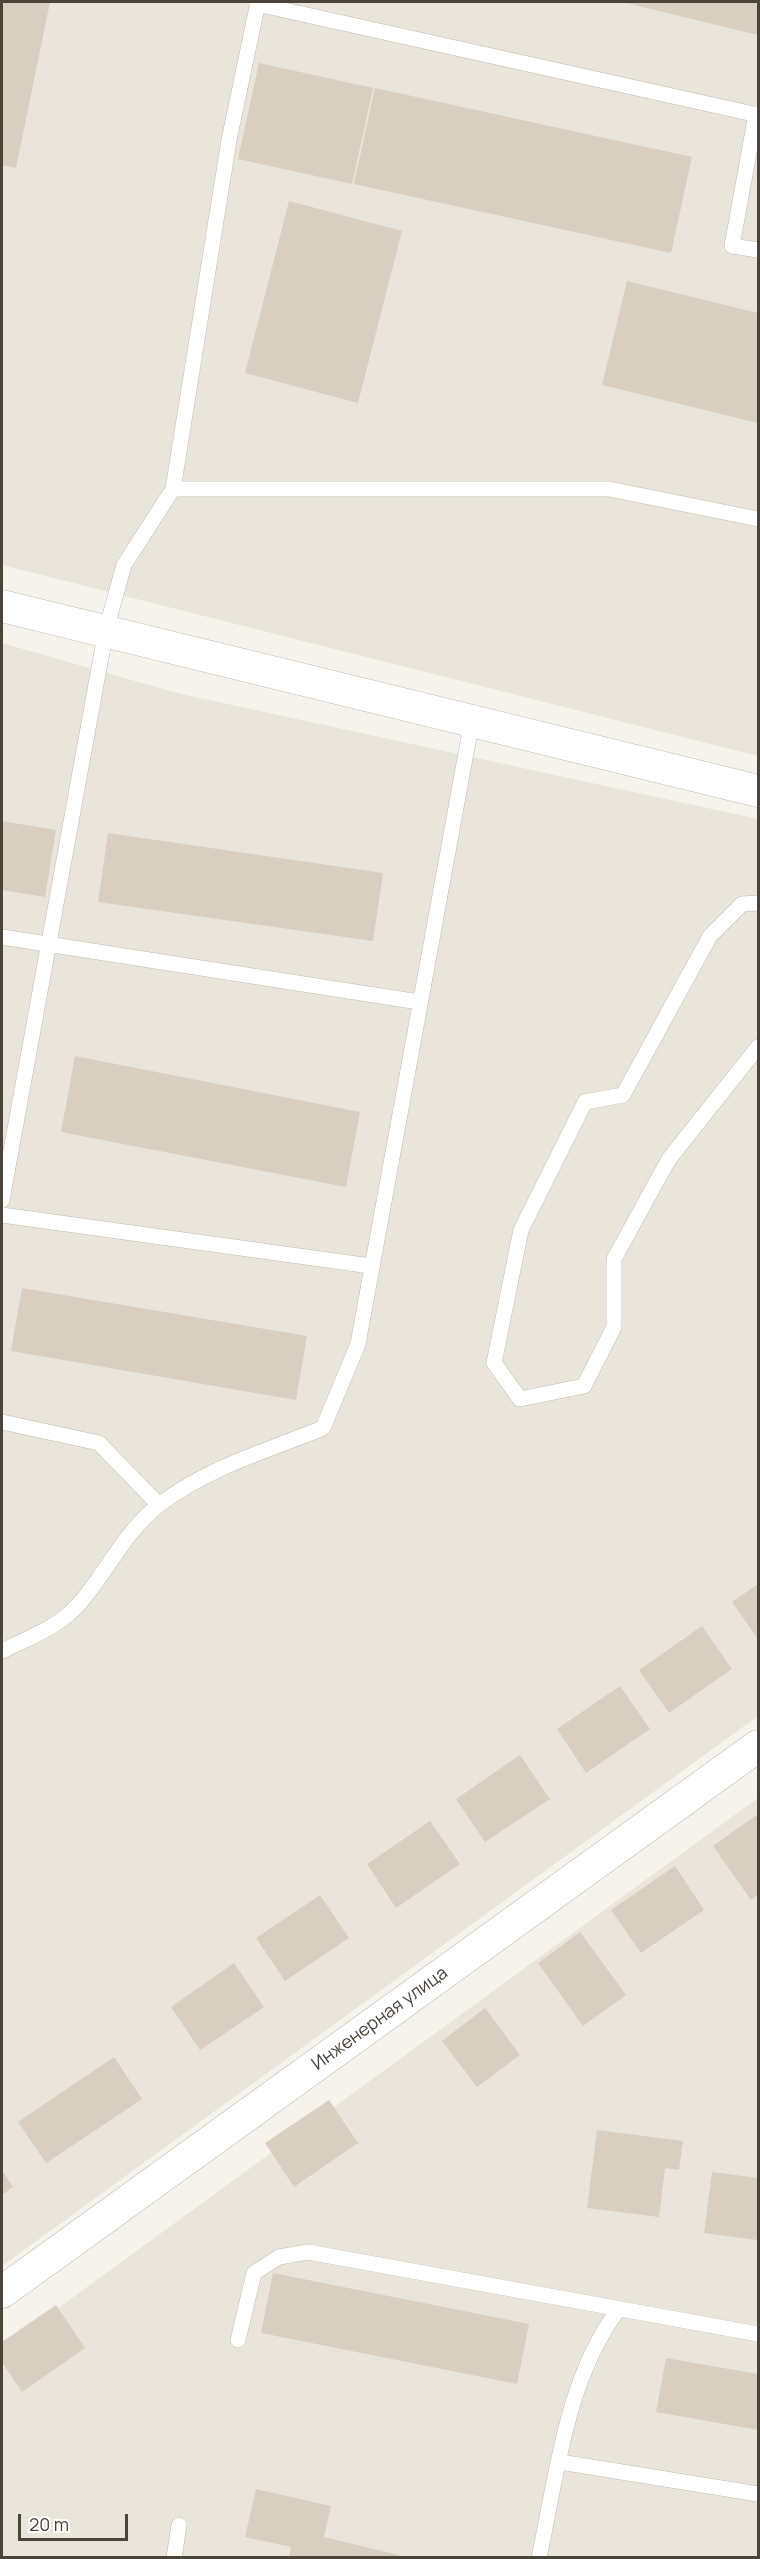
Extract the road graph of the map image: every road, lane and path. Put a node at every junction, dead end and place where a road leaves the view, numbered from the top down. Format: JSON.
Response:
{"nodes":[{"id":1,"x":257,"y":3,"type":"edge"},
{"id":2,"x":757,"y":114,"type":"edge"},
{"id":3,"x":759,"y":250,"type":"edge"},
{"id":4,"x":173,"y":489,"type":"junction"},
{"id":5,"x":759,"y":519,"type":"edge"},
{"id":6,"x":2,"y":606,"type":"edge"},
{"id":7,"x":106,"y":630,"type":"junction"},
{"id":8,"x":472,"y":720,"type":"junction"},
{"id":9,"x":759,"y":791,"type":"edge"},
{"id":10,"x":759,"y":903,"type":"edge"},
{"id":11,"x":2,"y":937,"type":"edge"},
{"id":12,"x":49,"y":946,"type":"junction"},
{"id":13,"x":419,"y":1002,"type":"junction"},
{"id":14,"x":759,"y":1047,"type":"edge"},
{"id":15,"x":2,"y":1200,"type":"edge"},
{"id":16,"x":2,"y":1215,"type":"edge"},
{"id":17,"x":371,"y":1266,"type":"junction"},
{"id":18,"x":2,"y":1422,"type":"edge"},
{"id":19,"x":159,"y":1505,"type":"junction"},
{"id":20,"x":2,"y":1652,"type":"edge"},
{"id":21,"x":759,"y":1746,"type":"edge"},
{"id":22,"x":2,"y":2292,"type":"edge"},
{"id":23,"x":618,"y":2310,"type":"junction"},
{"id":24,"x":759,"y":2334,"type":"edge"},
{"id":25,"x":238,"y":2340,"type":"dead end"},
{"id":26,"x":560,"y":2462,"type":"junction"},
{"id":27,"x":759,"y":2494,"type":"edge"},
{"id":28,"x":179,"y":2525,"type":"dead end"},
{"id":29,"x":174,"y":2558,"type":"edge"},
{"id":30,"x":539,"y":2558,"type":"edge"}],
"edges":[{"from":1,"to":2,"type":"lane"},
{"from":1,"to":4,"type":"lane"},
{"from":2,"to":3,"type":"lane"},
{"from":4,"to":5,"type":"lane"},
{"from":4,"to":7,"type":"lane"},
{"from":6,"to":7,"type":"street"},
{"from":7,"to":8,"type":"street"},
{"from":7,"to":12,"type":"lane"},
{"from":8,"to":9,"type":"street"},
{"from":8,"to":13,"type":"lane"},
{"from":10,"to":14,"type":"lane"},
{"from":11,"to":12,"type":"lane"},
{"from":12,"to":13,"type":"lane"},
{"from":12,"to":15,"type":"lane"},
{"from":13,"to":17,"type":"lane"},
{"from":16,"to":17,"type":"lane"},
{"from":17,"to":19,"type":"lane"},
{"from":18,"to":19,"type":"lane"},
{"from":19,"to":20,"type":"lane"},
{"from":21,"to":22,"type":"street","name":"Инженерная улица"},
{"from":23,"to":24,"type":"lane"},
{"from":23,"to":25,"type":"lane"},
{"from":23,"to":26,"type":"lane"},
{"from":26,"to":27,"type":"lane"},
{"from":26,"to":30,"type":"lane"},
{"from":28,"to":29,"type":"lane"}]}
